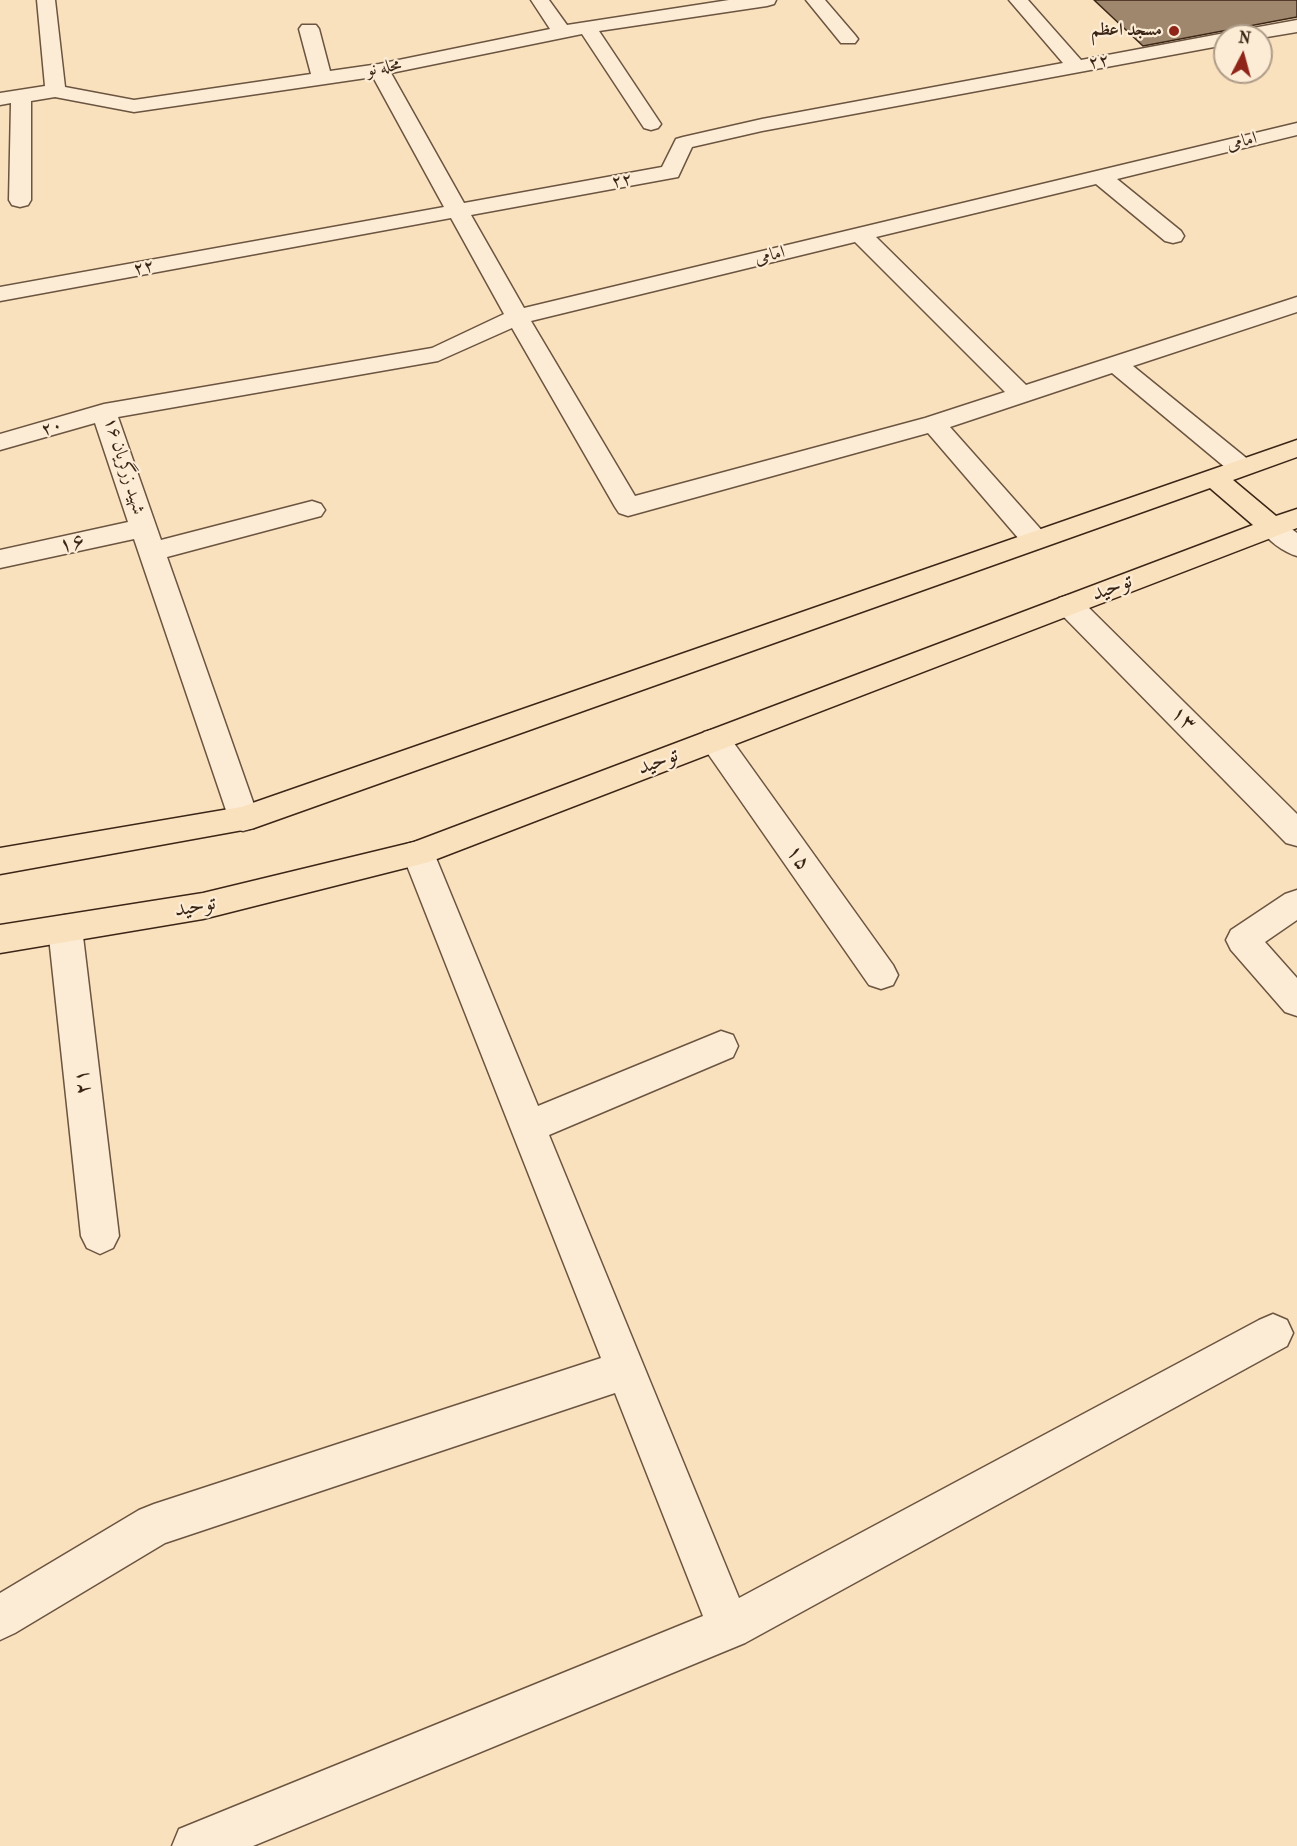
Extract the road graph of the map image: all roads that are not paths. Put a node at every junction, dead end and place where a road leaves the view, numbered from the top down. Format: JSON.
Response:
{"nodes":[{"id":1,"x":46,"y":0,"type":"edge"},
{"id":2,"x":540,"y":0,"type":"edge"},
{"id":3,"x":767,"y":0,"type":"edge"},
{"id":4,"x":815,"y":0,"type":"edge"},
{"id":5,"x":1018,"y":0,"type":"edge"},
{"id":6,"x":1297,"y":26,"type":"edge"},
{"id":7,"x":587,"y":27,"type":"junction"},
{"id":8,"x":309,"y":29,"type":"dead end"},
{"id":9,"x":1273,"y":30,"type":"edge"},
{"id":10,"x":562,"y":32,"type":"junction"},
{"id":11,"x":848,"y":39,"type":"dead end"},
{"id":12,"x":1213,"y":41,"type":"edge"},
{"id":13,"x":1077,"y":66,"type":"junction"},
{"id":14,"x":379,"y":70,"type":"junction"},
{"id":15,"x":322,"y":79,"type":"junction"},
{"id":16,"x":55,"y":91,"type":"junction"},
{"id":17,"x":21,"y":96,"type":"junction"},
{"id":18,"x":0,"y":99,"type":"edge"},
{"id":19,"x":651,"y":124,"type":"dead end"},
{"id":20,"x":1297,"y":129,"type":"edge"},
{"id":21,"x":1100,"y":177,"type":"junction"},
{"id":22,"x":20,"y":200,"type":"dead end"},
{"id":23,"x":457,"y":209,"type":"junction"},
{"id":24,"x":860,"y":234,"type":"junction"},
{"id":25,"x":1173,"y":236,"type":"dead end"},
{"id":26,"x":0,"y":294,"type":"edge"},
{"id":27,"x":1297,"y":304,"type":"edge"},
{"id":28,"x":517,"y":317,"type":"junction"},
{"id":29,"x":1115,"y":364,"type":"junction"},
{"id":30,"x":1022,"y":395,"type":"junction"},
{"id":31,"x":104,"y":412,"type":"junction"},
{"id":32,"x":934,"y":424,"type":"junction"},
{"id":33,"x":0,"y":442,"type":"edge"},
{"id":34,"x":1297,"y":448,"type":"edge"},
{"id":35,"x":1241,"y":467,"type":"junction"},
{"id":36,"x":1214,"y":477,"type":"junction"},
{"id":37,"x":312,"y":510,"type":"dead end"},
{"id":38,"x":1285,"y":522,"type":"edge"},
{"id":39,"x":148,"y":540,"type":"junction"},
{"id":40,"x":1035,"y":540,"type":"junction"},
{"id":41,"x":1297,"y":547,"type":"edge"},
{"id":42,"x":0,"y":559,"type":"edge"},
{"id":43,"x":1069,"y":605,"type":"junction"},
{"id":44,"x":716,"y":740,"type":"junction"},
{"id":45,"x":243,"y":819,"type":"junction"},
{"id":46,"x":1297,"y":834,"type":"edge"},
{"id":47,"x":418,"y":853,"type":"junction"},
{"id":48,"x":0,"y":861,"type":"edge"},
{"id":49,"x":1297,"y":903,"type":"edge"},
{"id":50,"x":65,"y":928,"type":"junction"},
{"id":51,"x":0,"y":939,"type":"edge"},
{"id":52,"x":881,"y":975,"type":"dead end"},
{"id":53,"x":1297,"y":1002,"type":"edge"},
{"id":54,"x":722,"y":1046,"type":"dead end"},
{"id":55,"x":528,"y":1127,"type":"junction"},
{"id":56,"x":100,"y":1236,"type":"dead end"},
{"id":57,"x":1273,"y":1333,"type":"dead end"},
{"id":58,"x":626,"y":1370,"type":"junction"},
{"id":59,"x":0,"y":1618,"type":"edge"},
{"id":60,"x":729,"y":1627,"type":"junction"},
{"id":61,"x":196,"y":1846,"type":"edge"}],
"edges":[{"from":1,"to":16,"type":"street"},
{"from":2,"to":10,"type":"street"},
{"from":3,"to":7,"type":"street","name":"محله نو"},
{"from":4,"to":11,"type":"street"},
{"from":5,"to":13,"type":"street"},
{"from":6,"to":9,"type":"street"},
{"from":7,"to":10,"type":"street","name":"محله نو"},
{"from":7,"to":19,"type":"street"},
{"from":8,"to":15,"type":"street"},
{"from":10,"to":14,"type":"street","name":"محله نو"},
{"from":12,"to":13,"type":"street","name":"۲۲"},
{"from":13,"to":23,"type":"street","name":"۲۲"},
{"from":14,"to":15,"type":"street","name":"محله نو"},
{"from":14,"to":23,"type":"street"},
{"from":15,"to":16,"type":"street","name":"محله نو"},
{"from":16,"to":17,"type":"street","name":"محله نو"},
{"from":17,"to":18,"type":"street","name":"محله نو"},
{"from":17,"to":22,"type":"street"},
{"from":20,"to":21,"type":"street","name":"امامی"},
{"from":21,"to":24,"type":"street","name":"امامی"},
{"from":21,"to":25,"type":"street"},
{"from":23,"to":26,"type":"street","name":"۲۲"},
{"from":23,"to":28,"type":"street"},
{"from":24,"to":28,"type":"street","name":"امامی"},
{"from":24,"to":30,"type":"street"},
{"from":27,"to":29,"type":"street"},
{"from":28,"to":31,"type":"street","name":"۱۶ شهید زرگریان"},
{"from":28,"to":32,"type":"street"},
{"from":29,"to":30,"type":"street"},
{"from":29,"to":35,"type":"street"},
{"from":30,"to":32,"type":"street"},
{"from":31,"to":33,"type":"street","name":"۲۰"},
{"from":31,"to":39,"type":"street","name":"۱۶ شهید زرگریان"},
{"from":32,"to":40,"type":"street"},
{"from":34,"to":35,"type":"main road"},
{"from":35,"to":36,"type":"main road"},
{"from":36,"to":38,"type":"main road"},
{"from":36,"to":40,"type":"main road"},
{"from":37,"to":39,"type":"street","name":"۱۶"},
{"from":38,"to":41,"type":"street"},
{"from":38,"to":43,"type":"main road","name":"توحید"},
{"from":39,"to":42,"type":"street","name":"۱۶"},
{"from":39,"to":45,"type":"street","name":"۱۶ شهید زرگریان"},
{"from":40,"to":45,"type":"main road"},
{"from":43,"to":44,"type":"main road","name":"توحید"},
{"from":43,"to":46,"type":"street","name":"۱۳"},
{"from":44,"to":47,"type":"main road","name":"توحید"},
{"from":44,"to":52,"type":"street","name":"۱۵"},
{"from":45,"to":48,"type":"main road"},
{"from":47,"to":50,"type":"main road","name":"توحید"},
{"from":47,"to":55,"type":"street"},
{"from":49,"to":53,"type":"street"},
{"from":50,"to":51,"type":"main road","name":"توحید"},
{"from":50,"to":56,"type":"street","name":"۲۱"},
{"from":54,"to":55,"type":"street"},
{"from":55,"to":58,"type":"street"},
{"from":57,"to":60,"type":"street"},
{"from":58,"to":59,"type":"street"},
{"from":58,"to":60,"type":"street"},
{"from":60,"to":61,"type":"street"}]}
